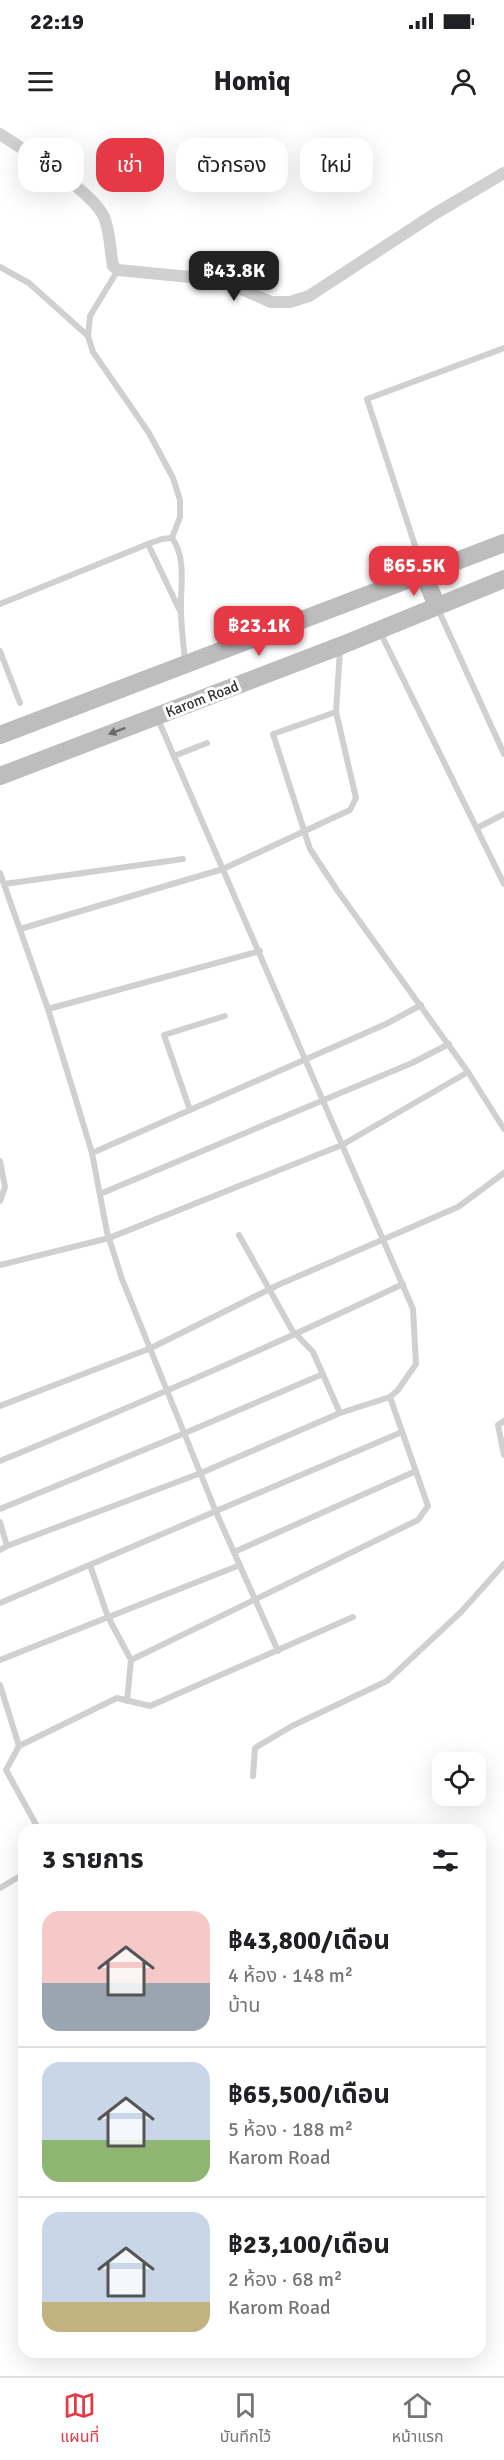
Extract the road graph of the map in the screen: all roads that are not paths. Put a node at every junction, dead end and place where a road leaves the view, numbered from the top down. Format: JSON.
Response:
{"nodes":[{"id":1,"x":0,"y":134,"type":"edge"},
{"id":2,"x":504,"y":173,"type":"edge"},
{"id":3,"x":0,"y":267,"type":"edge"},
{"id":4,"x":118,"y":270,"type":"junction"},
{"id":5,"x":88,"y":336,"type":"junction"},
{"id":6,"x":504,"y":348,"type":"edge"},
{"id":7,"x":172,"y":538,"type":"junction"},
{"id":8,"x":504,"y":543,"type":"edge"},
{"id":9,"x":148,"y":544,"type":"junction"},
{"id":10,"x":424,"y":574,"type":"junction"},
{"id":11,"x":504,"y":579,"type":"edge"},
{"id":12,"x":0,"y":604,"type":"edge"},
{"id":13,"x":437,"y":606,"type":"junction"},
{"id":14,"x":180,"y":612,"type":"junction"},
{"id":15,"x":379,"y":630,"type":"junction"},
{"id":16,"x":340,"y":646,"type":"junction"},
{"id":17,"x":0,"y":651,"type":"edge"},
{"id":18,"x":185,"y":666,"type":"junction"},
{"id":19,"x":20,"y":703,"type":"dead end"},
{"id":20,"x":336,"y":712,"type":"junction"},
{"id":21,"x":157,"y":716,"type":"junction"},
{"id":22,"x":0,"y":735,"type":"edge"},
{"id":23,"x":207,"y":743,"type":"dead end"},
{"id":24,"x":504,"y":754,"type":"edge"},
{"id":25,"x":174,"y":756,"type":"junction"},
{"id":26,"x":0,"y":776,"type":"edge"},
{"id":27,"x":504,"y":814,"type":"edge"},
{"id":28,"x":477,"y":828,"type":"junction"},
{"id":29,"x":303,"y":832,"type":"junction"},
{"id":30,"x":183,"y":859,"type":"dead end"},
{"id":31,"x":223,"y":868,"type":"junction"},
{"id":32,"x":0,"y":873,"type":"edge"},
{"id":33,"x":4,"y":884,"type":"junction"},
{"id":34,"x":504,"y":884,"type":"edge"},
{"id":35,"x":20,"y":929,"type":"junction"},
{"id":36,"x":260,"y":951,"type":"junction"},
{"id":37,"x":421,"y":1005,"type":"junction"},
{"id":38,"x":48,"y":1009,"type":"junction"},
{"id":39,"x":225,"y":1016,"type":"dead end"},
{"id":40,"x":449,"y":1044,"type":"junction"},
{"id":41,"x":305,"y":1059,"type":"junction"},
{"id":42,"x":468,"y":1072,"type":"junction"},
{"id":43,"x":323,"y":1100,"type":"junction"},
{"id":44,"x":190,"y":1110,"type":"junction"},
{"id":45,"x":504,"y":1129,"type":"edge"},
{"id":46,"x":342,"y":1145,"type":"junction"},
{"id":47,"x":92,"y":1153,"type":"junction"},
{"id":48,"x":0,"y":1161,"type":"edge"},
{"id":49,"x":504,"y":1173,"type":"edge"},
{"id":50,"x":99,"y":1194,"type":"junction"},
{"id":51,"x":0,"y":1201,"type":"edge"},
{"id":52,"x":239,"y":1235,"type":"dead end"},
{"id":53,"x":109,"y":1238,"type":"junction"},
{"id":54,"x":384,"y":1240,"type":"junction"},
{"id":55,"x":0,"y":1265,"type":"edge"},
{"id":56,"x":403,"y":1284,"type":"junction"},
{"id":57,"x":269,"y":1289,"type":"junction"},
{"id":58,"x":296,"y":1335,"type":"junction"},
{"id":59,"x":151,"y":1348,"type":"junction"},
{"id":60,"x":323,"y":1374,"type":"junction"},
{"id":61,"x":169,"y":1391,"type":"junction"},
{"id":62,"x":390,"y":1397,"type":"junction"},
{"id":63,"x":0,"y":1406,"type":"edge"},
{"id":64,"x":340,"y":1413,"type":"junction"},
{"id":65,"x":504,"y":1421,"type":"edge"},
{"id":66,"x":402,"y":1432,"type":"junction"},
{"id":67,"x":185,"y":1433,"type":"junction"},
{"id":68,"x":504,"y":1455,"type":"edge"},
{"id":69,"x":0,"y":1461,"type":"edge"},
{"id":70,"x":416,"y":1471,"type":"junction"},
{"id":71,"x":201,"y":1473,"type":"junction"},
{"id":72,"x":0,"y":1509,"type":"edge"},
{"id":73,"x":216,"y":1512,"type":"junction"},
{"id":74,"x":0,"y":1522,"type":"edge"},
{"id":75,"x":7,"y":1546,"type":"junction"},
{"id":76,"x":0,"y":1550,"type":"edge"},
{"id":77,"x":234,"y":1552,"type":"junction"},
{"id":78,"x":504,"y":1564,"type":"edge"},
{"id":79,"x":90,"y":1565,"type":"junction"},
{"id":80,"x":240,"y":1565,"type":"junction"},
{"id":81,"x":255,"y":1599,"type":"junction"},
{"id":82,"x":0,"y":1603,"type":"edge"},
{"id":83,"x":108,"y":1617,"type":"junction"},
{"id":84,"x":353,"y":1617,"type":"dead end"},
{"id":85,"x":278,"y":1652,"type":"junction"},
{"id":86,"x":0,"y":1660,"type":"edge"},
{"id":87,"x":131,"y":1660,"type":"junction"},
{"id":88,"x":0,"y":1685,"type":"edge"},
{"id":89,"x":127,"y":1701,"type":"junction"},
{"id":90,"x":19,"y":1746,"type":"junction"},
{"id":91,"x":3,"y":1772,"type":"edge"},
{"id":92,"x":253,"y":1776,"type":"dead end"},
{"id":93,"x":35,"y":1824,"type":"edge"},
{"id":94,"x":18,"y":1878,"type":"edge"},
{"id":95,"x":0,"y":1888,"type":"edge"}],
"edges":[{"from":1,"to":4,"type":"street"},
{"from":2,"to":4,"type":"street"},
{"from":3,"to":5,"type":"lane"},
{"from":4,"to":5,"type":"lane"},
{"from":5,"to":7,"type":"lane"},
{"from":6,"to":10,"type":"lane"},
{"from":7,"to":9,"type":"lane"},
{"from":7,"to":14,"type":"lane"},
{"from":8,"to":10,"type":"main road"},
{"from":9,"to":12,"type":"lane"},
{"from":9,"to":14,"type":"lane"},
{"from":10,"to":13,"type":"main road"},
{"from":10,"to":18,"type":"main road"},
{"from":11,"to":13,"type":"main road","name":"Karom Road"},
{"from":13,"to":15,"type":"main road","name":"Karom Road"},
{"from":13,"to":24,"type":"lane"},
{"from":14,"to":18,"type":"lane"},
{"from":15,"to":16,"type":"main road","name":"Karom Road"},
{"from":15,"to":28,"type":"lane"},
{"from":16,"to":20,"type":"lane"},
{"from":16,"to":21,"type":"main road","name":"Karom Road"},
{"from":17,"to":19,"type":"lane"},
{"from":18,"to":22,"type":"main road"},
{"from":20,"to":29,"type":"lane"},
{"from":20,"to":29,"type":"lane"},
{"from":21,"to":25,"type":"lane"},
{"from":21,"to":26,"type":"main road","name":"Karom Road","one_way":true},
{"from":23,"to":25,"type":"lane"},
{"from":25,"to":31,"type":"lane"},
{"from":27,"to":28,"type":"lane"},
{"from":28,"to":34,"type":"lane"},
{"from":29,"to":31,"type":"lane"},
{"from":29,"to":37,"type":"lane"},
{"from":30,"to":33,"type":"lane"},
{"from":31,"to":35,"type":"lane"},
{"from":31,"to":36,"type":"lane"},
{"from":32,"to":33,"type":"lane"},
{"from":33,"to":35,"type":"lane"},
{"from":35,"to":38,"type":"lane"},
{"from":36,"to":38,"type":"lane"},
{"from":36,"to":41,"type":"lane"},
{"from":37,"to":40,"type":"lane"},
{"from":37,"to":41,"type":"lane"},
{"from":38,"to":47,"type":"lane"},
{"from":39,"to":44,"type":"lane"},
{"from":40,"to":42,"type":"lane"},
{"from":40,"to":43,"type":"lane"},
{"from":41,"to":43,"type":"lane"},
{"from":41,"to":44,"type":"lane"},
{"from":42,"to":45,"type":"lane"},
{"from":42,"to":46,"type":"lane"},
{"from":43,"to":46,"type":"lane"},
{"from":43,"to":50,"type":"lane"},
{"from":44,"to":47,"type":"lane"},
{"from":46,"to":53,"type":"lane"},
{"from":46,"to":54,"type":"lane"},
{"from":47,"to":50,"type":"lane"},
{"from":48,"to":51,"type":"lane"},
{"from":49,"to":54,"type":"lane"},
{"from":50,"to":53,"type":"lane"},
{"from":52,"to":57,"type":"lane"},
{"from":53,"to":55,"type":"lane"},
{"from":53,"to":59,"type":"lane"},
{"from":54,"to":56,"type":"lane"},
{"from":54,"to":57,"type":"lane"},
{"from":56,"to":58,"type":"lane"},
{"from":56,"to":62,"type":"lane"},
{"from":57,"to":58,"type":"lane"},
{"from":57,"to":59,"type":"lane"},
{"from":58,"to":60,"type":"lane"},
{"from":58,"to":61,"type":"lane"},
{"from":59,"to":61,"type":"lane"},
{"from":59,"to":63,"type":"lane"},
{"from":60,"to":64,"type":"lane"},
{"from":60,"to":67,"type":"lane"},
{"from":61,"to":67,"type":"lane"},
{"from":61,"to":69,"type":"lane"},
{"from":62,"to":64,"type":"lane"},
{"from":62,"to":66,"type":"lane"},
{"from":64,"to":71,"type":"lane"},
{"from":65,"to":68,"type":"lane"},
{"from":66,"to":70,"type":"lane"},
{"from":66,"to":73,"type":"lane"},
{"from":67,"to":71,"type":"lane"},
{"from":67,"to":72,"type":"lane"},
{"from":70,"to":77,"type":"lane"},
{"from":70,"to":81,"type":"lane"},
{"from":71,"to":73,"type":"lane"},
{"from":71,"to":75,"type":"lane"},
{"from":73,"to":77,"type":"lane"},
{"from":73,"to":79,"type":"lane"},
{"from":74,"to":75,"type":"lane"},
{"from":75,"to":76,"type":"lane"},
{"from":77,"to":80,"type":"lane"},
{"from":78,"to":92,"type":"lane"},
{"from":79,"to":82,"type":"lane"},
{"from":79,"to":83,"type":"lane"},
{"from":80,"to":81,"type":"lane"},
{"from":80,"to":83,"type":"lane"},
{"from":81,"to":85,"type":"lane"},
{"from":81,"to":87,"type":"lane"},
{"from":83,"to":86,"type":"lane"},
{"from":83,"to":87,"type":"lane"},
{"from":84,"to":85,"type":"lane"},
{"from":85,"to":89,"type":"lane"},
{"from":87,"to":89,"type":"lane"},
{"from":88,"to":90,"type":"lane"},
{"from":89,"to":90,"type":"lane"},
{"from":90,"to":91,"type":"lane"},
{"from":91,"to":93,"type":"lane"},
{"from":94,"to":95,"type":"lane"}]}
